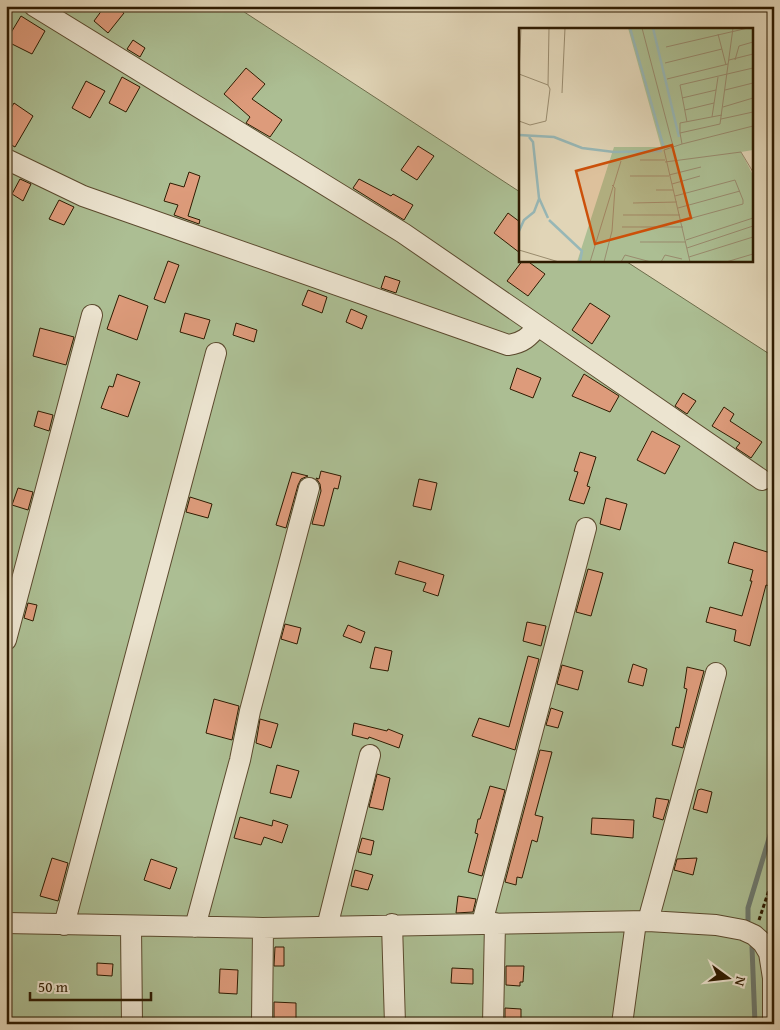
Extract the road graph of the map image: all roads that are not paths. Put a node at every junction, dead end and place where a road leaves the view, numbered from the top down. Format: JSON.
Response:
{"nodes":[{"id":1,"x":34,"y":6,"type":"edge"},
{"id":2,"x":6,"y":159,"type":"edge"},
{"id":3,"x":92,"y":315,"type":"dead end"},
{"id":4,"x":538,"y":326,"type":"junction"},
{"id":5,"x":216,"y":353,"type":"dead end"},
{"id":6,"x":762,"y":480,"type":"dead end"},
{"id":7,"x":309,"y":488,"type":"dead end"},
{"id":8,"x":586,"y":528,"type":"dead end"},
{"id":9,"x":6,"y":640,"type":"edge"},
{"id":10,"x":716,"y":672,"type":"dead end"},
{"id":11,"x":370,"y":754,"type":"dead end"},
{"id":12,"x":642,"y":922,"type":"junction"},
{"id":13,"x":6,"y":923,"type":"edge"},
{"id":14,"x":488,"y":923,"type":"junction"},
{"id":15,"x":392,"y":924,"type":"junction"},
{"id":16,"x":64,"y":925,"type":"junction"},
{"id":17,"x":327,"y":926,"type":"junction"},
{"id":18,"x":131,"y":927,"type":"junction"},
{"id":19,"x":195,"y":927,"type":"junction"},
{"id":20,"x":262,"y":928,"type":"junction"},
{"id":21,"x":132,"y":1024,"type":"edge"},
{"id":22,"x":262,"y":1024,"type":"edge"},
{"id":23,"x":395,"y":1024,"type":"edge"},
{"id":24,"x":494,"y":1024,"type":"edge"},
{"id":25,"x":622,"y":1024,"type":"edge"},
{"id":26,"x":772,"y":1024,"type":"edge"}],
"edges":[{"from":1,"to":4,"type":"street"},
{"from":2,"to":4,"type":"street"},
{"from":3,"to":9,"type":"street"},
{"from":4,"to":6,"type":"street"},
{"from":5,"to":16,"type":"street"},
{"from":7,"to":19,"type":"street"},
{"from":8,"to":14,"type":"street"},
{"from":10,"to":12,"type":"street"},
{"from":11,"to":17,"type":"street"},
{"from":12,"to":14,"type":"street"},
{"from":12,"to":25,"type":"street"},
{"from":12,"to":26,"type":"street"},
{"from":13,"to":16,"type":"street"},
{"from":14,"to":15,"type":"street"},
{"from":14,"to":24,"type":"street"},
{"from":15,"to":17,"type":"street"},
{"from":15,"to":23,"type":"street"},
{"from":16,"to":18,"type":"street"},
{"from":17,"to":20,"type":"street"},
{"from":18,"to":19,"type":"street"},
{"from":18,"to":21,"type":"street"},
{"from":19,"to":20,"type":"street"},
{"from":20,"to":22,"type":"street"}]}
